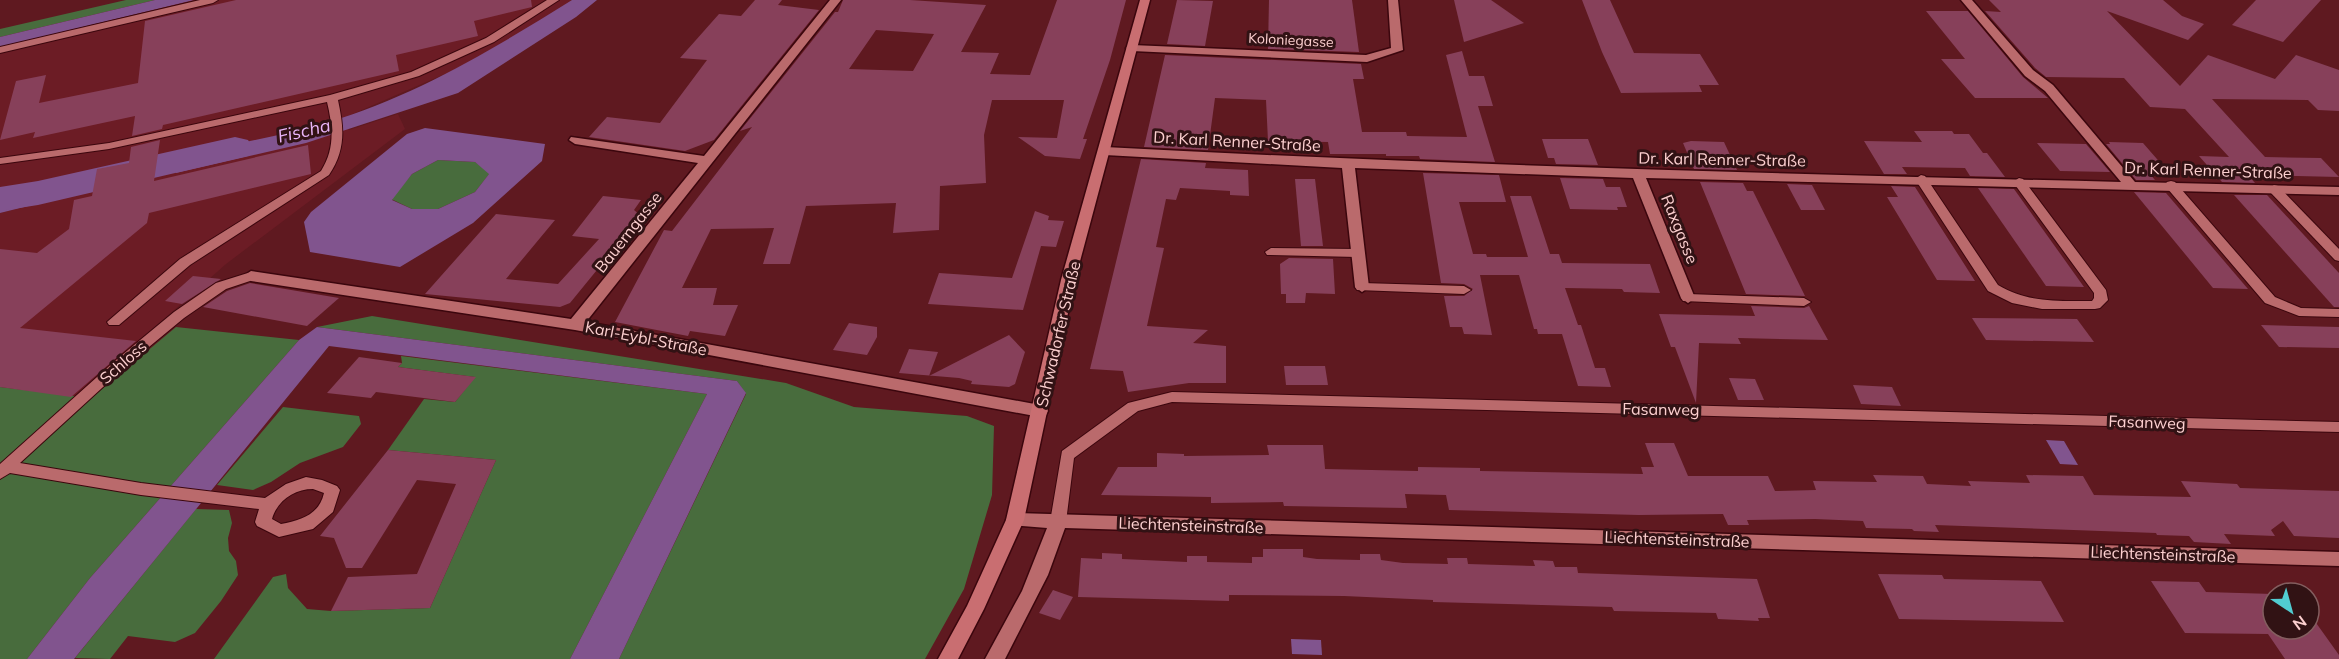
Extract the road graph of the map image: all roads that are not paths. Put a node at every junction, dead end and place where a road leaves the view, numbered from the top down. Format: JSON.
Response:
{"nodes":[{"id":1,"x":213,"y":0,"type":"edge"},
{"id":2,"x":554,"y":0,"type":"edge"},
{"id":3,"x":836,"y":0,"type":"edge"},
{"id":4,"x":1145,"y":0,"type":"edge"},
{"id":5,"x":1393,"y":0,"type":"edge"},
{"id":6,"x":1966,"y":0,"type":"edge"},
{"id":7,"x":1132,"y":48,"type":"junction"},
{"id":8,"x":0,"y":50,"type":"edge"},
{"id":9,"x":332,"y":98,"type":"junction"},
{"id":10,"x":575,"y":140,"type":"dead end"},
{"id":11,"x":1105,"y":151,"type":"junction"},
{"id":12,"x":707,"y":160,"type":"junction"},
{"id":13,"x":0,"y":161,"type":"edge"},
{"id":14,"x":1348,"y":164,"type":"junction"},
{"id":15,"x":1638,"y":174,"type":"junction"},
{"id":16,"x":1921,"y":179,"type":"junction"},
{"id":17,"x":2019,"y":182,"type":"junction"},
{"id":18,"x":2130,"y":184,"type":"junction"},
{"id":19,"x":2171,"y":186,"type":"junction"},
{"id":20,"x":2274,"y":189,"type":"junction"},
{"id":21,"x":2339,"y":191,"type":"edge"},
{"id":22,"x":1271,"y":252,"type":"dead end"},
{"id":23,"x":1357,"y":253,"type":"junction"},
{"id":24,"x":2339,"y":257,"type":"edge"},
{"id":25,"x":251,"y":276,"type":"joint"},
{"id":26,"x":1362,"y":287,"type":"joint"},
{"id":27,"x":1464,"y":290,"type":"dead end"},
{"id":28,"x":1688,"y":298,"type":"joint"},
{"id":29,"x":1804,"y":302,"type":"dead end"},
{"id":30,"x":2339,"y":313,"type":"edge"},
{"id":31,"x":114,"y":322,"type":"dead end"},
{"id":32,"x":575,"y":325,"type":"junction"},
{"id":33,"x":1040,"y":411,"type":"junction"},
{"id":34,"x":2339,"y":427,"type":"edge"},
{"id":35,"x":4,"y":470,"type":"edge"},
{"id":36,"x":268,"y":504,"type":"dead end"},
{"id":37,"x":1015,"y":520,"type":"junction"},
{"id":38,"x":1058,"y":522,"type":"junction"},
{"id":39,"x":2339,"y":559,"type":"edge"},
{"id":40,"x":948,"y":659,"type":"edge"},
{"id":41,"x":995,"y":659,"type":"edge"}],
"edges":[{"from":1,"to":8,"type":"lane"},
{"from":2,"to":9,"type":"lane"},
{"from":3,"to":12,"type":"street","name":"Bauerngasse"},
{"from":4,"to":7,"type":"main road","name":"Schwadorfer Straße"},
{"from":5,"to":7,"type":"street","name":"Koloniegasse"},
{"from":6,"to":18,"type":"street"},
{"from":7,"to":11,"type":"main road","name":"Schwadorfer Straße"},
{"from":9,"to":13,"type":"lane"},
{"from":9,"to":31,"type":"lane"},
{"from":10,"to":12,"type":"street"},
{"from":11,"to":14,"type":"street","name":"Dr. Karl Renner-Straße"},
{"from":11,"to":33,"type":"main road","name":"Schwadorfer Straße"},
{"from":12,"to":32,"type":"street","name":"Bauerngasse"},
{"from":14,"to":15,"type":"street","name":"Dr. Karl Renner-Straße"},
{"from":14,"to":23,"type":"street"},
{"from":15,"to":16,"type":"street","name":"Dr. Karl Renner-Straße"},
{"from":15,"to":28,"type":"street","name":"Raxgasse"},
{"from":16,"to":17,"type":"street","name":"Dr. Karl Renner-Straße"},
{"from":16,"to":17,"type":"lane"},
{"from":17,"to":18,"type":"street","name":"Dr. Karl Renner-Straße"},
{"from":18,"to":19,"type":"street","name":"Dr. Karl Renner-Straße"},
{"from":19,"to":20,"type":"street","name":"Dr. Karl Renner-Straße"},
{"from":19,"to":30,"type":"lane"},
{"from":20,"to":21,"type":"street","name":"Dr. Karl Renner-Straße"},
{"from":20,"to":24,"type":"lane"},
{"from":22,"to":23,"type":"lane"},
{"from":23,"to":26,"type":"street"},
{"from":25,"to":32,"type":"street","name":"Karl-Eybl-Straße"},
{"from":25,"to":35,"type":"lane","name":"Schloss"},
{"from":26,"to":27,"type":"lane"},
{"from":28,"to":29,"type":"lane"},
{"from":32,"to":33,"type":"street","name":"Karl-Eybl-Straße"},
{"from":33,"to":37,"type":"main road","name":"Schwadorfer Straße"},
{"from":34,"to":38,"type":"lane","name":"Fasanweg"},
{"from":35,"to":36,"type":"lane","name":"Schloss"},
{"from":37,"to":38,"type":"street","name":"Liechtensteinstraße"},
{"from":37,"to":40,"type":"main road","name":"Schwadorfer Straße"},
{"from":38,"to":39,"type":"street","name":"Liechtensteinstraße"},
{"from":38,"to":41,"type":"street"}]}
